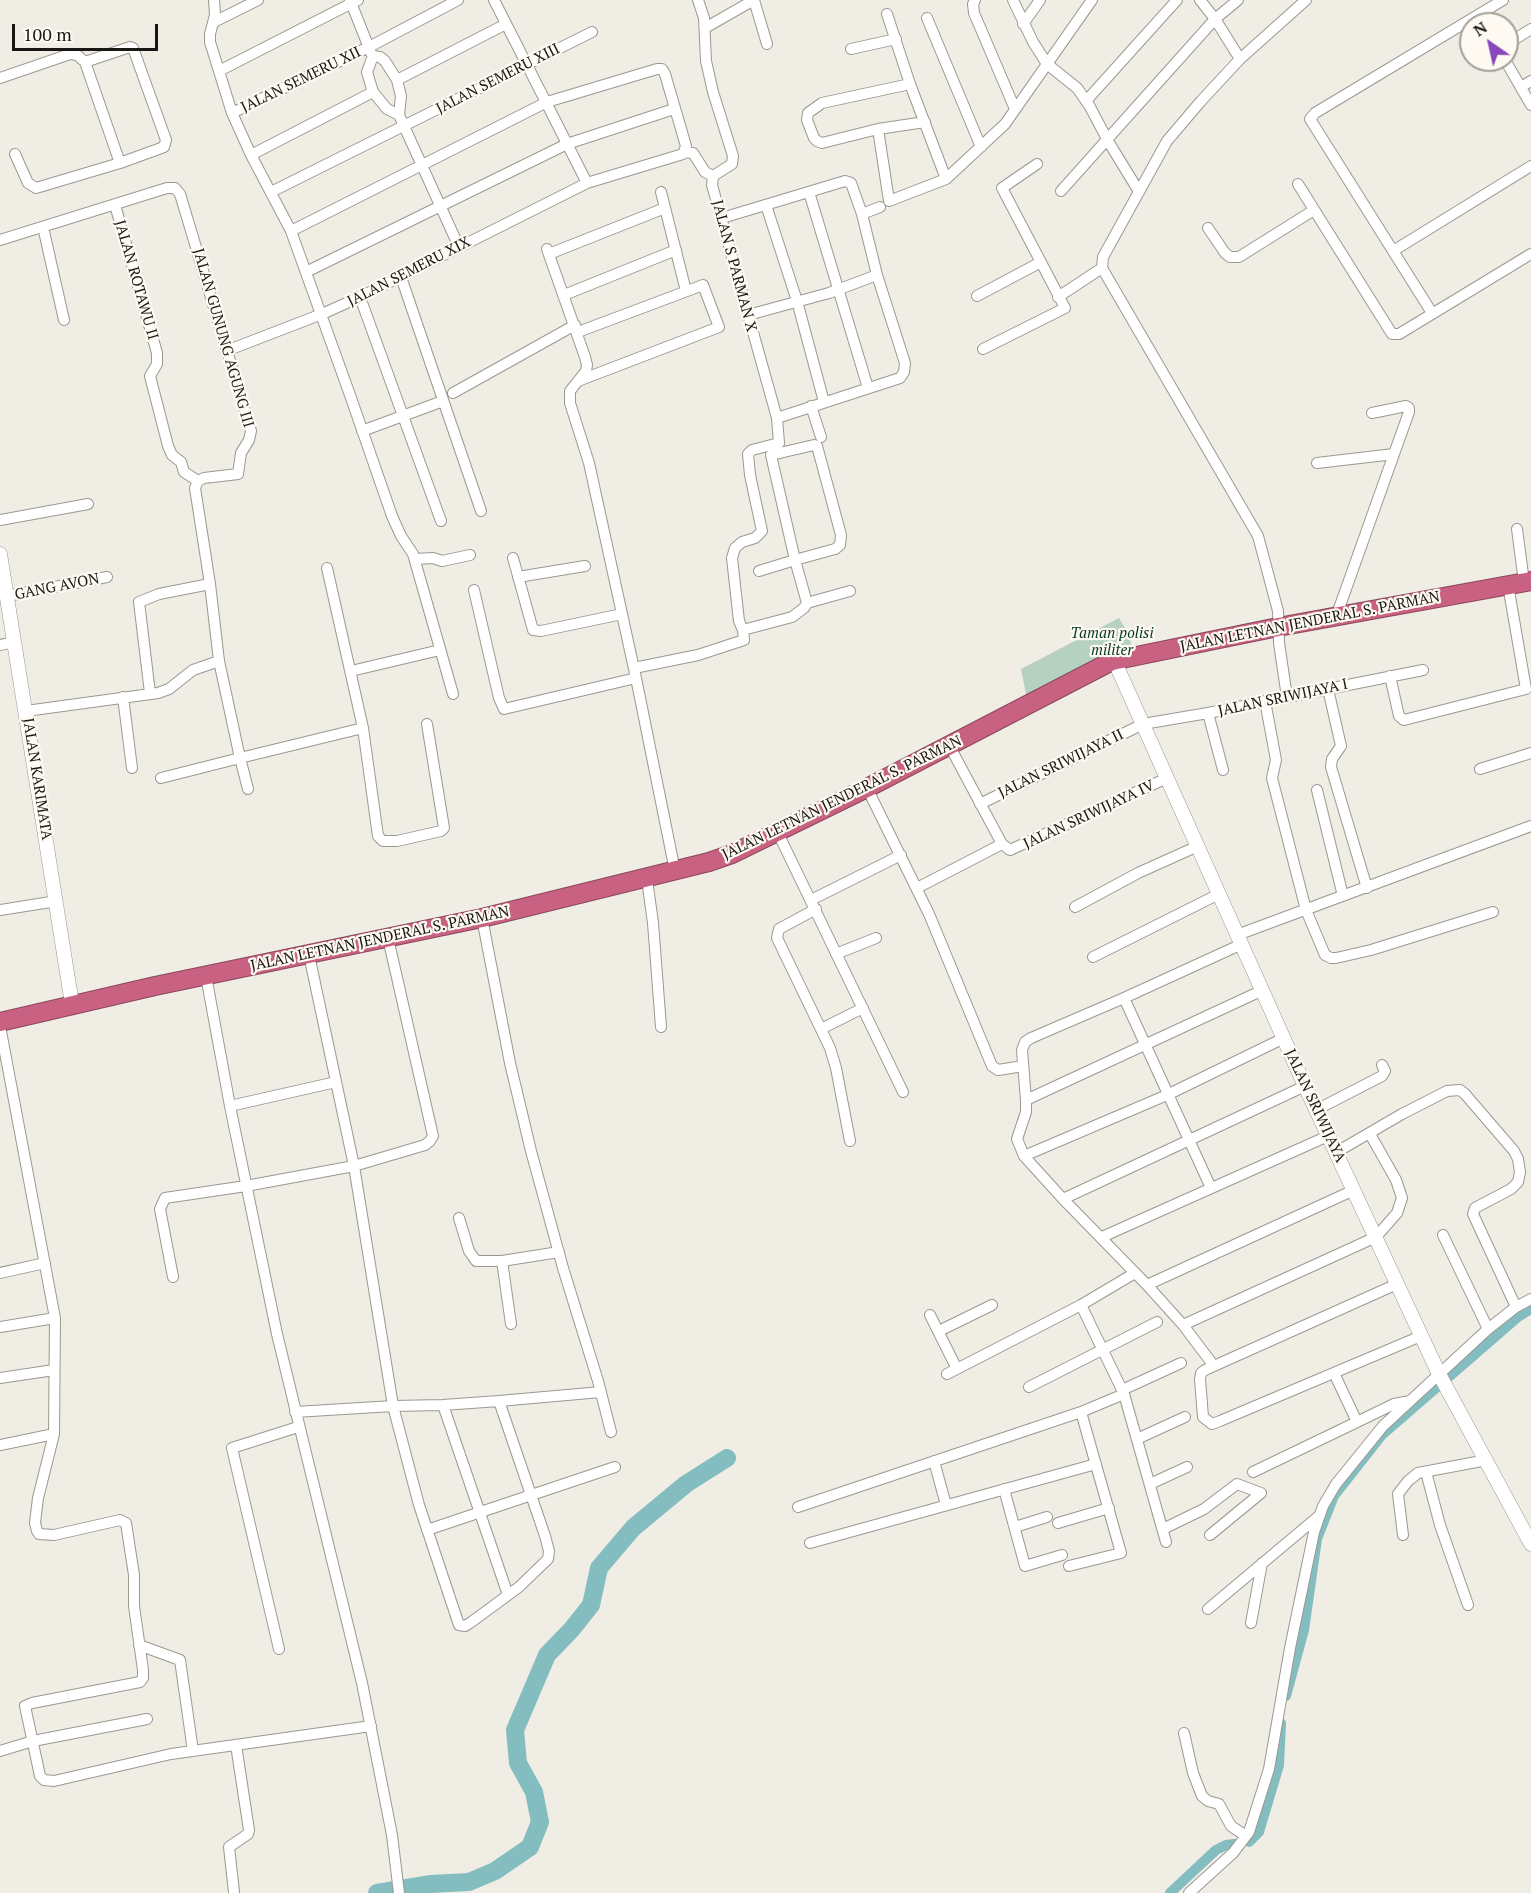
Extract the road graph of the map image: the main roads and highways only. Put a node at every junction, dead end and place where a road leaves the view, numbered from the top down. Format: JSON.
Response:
{"nodes":[{"id":1,"x":1521,"y":583,"type":"edge"},
{"id":2,"x":0,"y":1024,"type":"edge"}],
"edges":[{"from":1,"to":2,"type":"highway","name":"JALAN LETNAN JENDERAL S. PARMAN"}]}
